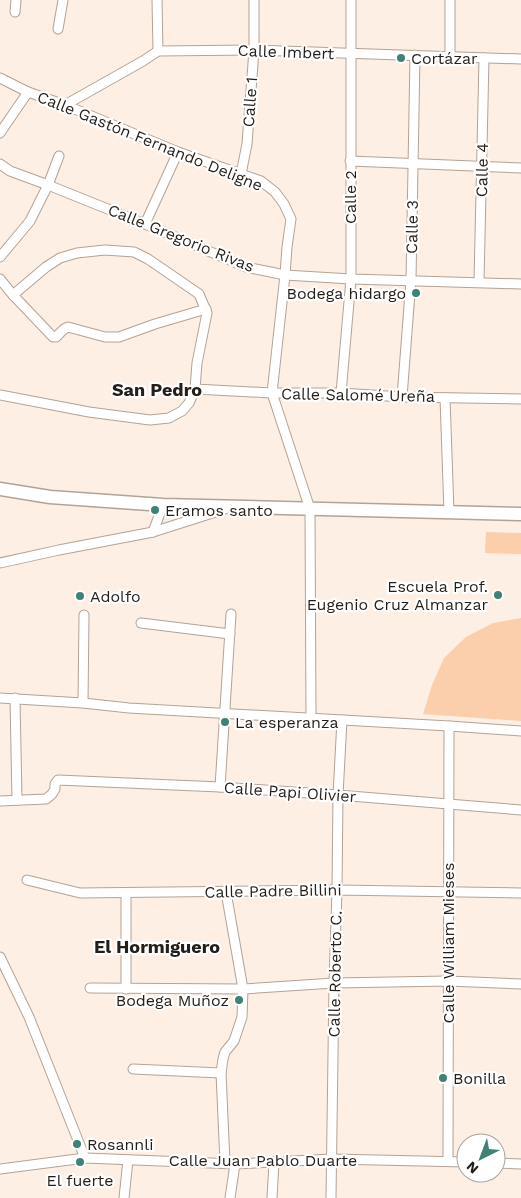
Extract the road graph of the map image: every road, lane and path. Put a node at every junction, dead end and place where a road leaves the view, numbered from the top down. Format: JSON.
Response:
{"nodes":[{"id":1,"x":16,"y":0,"type":"edge"},
{"id":2,"x":63,"y":0,"type":"edge"},
{"id":3,"x":157,"y":0,"type":"edge"},
{"id":4,"x":254,"y":0,"type":"edge"},
{"id":5,"x":351,"y":0,"type":"edge"},
{"id":6,"x":450,"y":0,"type":"edge"},
{"id":7,"x":15,"y":12,"type":"dead end"},
{"id":8,"x":58,"y":29,"type":"dead end"},
{"id":9,"x":254,"y":50,"type":"junction"},
{"id":10,"x":158,"y":51,"type":"junction"},
{"id":11,"x":350,"y":54,"type":"junction"},
{"id":12,"x":415,"y":55,"type":"junction"},
{"id":13,"x":450,"y":56,"type":"junction"},
{"id":14,"x":484,"y":58,"type":"junction"},
{"id":15,"x":521,"y":60,"type":"edge"},
{"id":16,"x":0,"y":78,"type":"edge"},
{"id":17,"x":28,"y":92,"type":"junction"},
{"id":18,"x":65,"y":105,"type":"junction"},
{"id":19,"x":0,"y":133,"type":"edge"},
{"id":20,"x":178,"y":152,"type":"junction"},
{"id":21,"x":60,"y":156,"type":"dead end"},
{"id":22,"x":350,"y":162,"type":"junction"},
{"id":23,"x":414,"y":163,"type":"junction"},
{"id":24,"x":0,"y":164,"type":"edge"},
{"id":25,"x":482,"y":167,"type":"junction"},
{"id":26,"x":521,"y":168,"type":"edge"},
{"id":27,"x":241,"y":174,"type":"junction"},
{"id":28,"x":48,"y":185,"type":"junction"},
{"id":29,"x":145,"y":224,"type":"junction"},
{"id":30,"x":0,"y":257,"type":"edge"},
{"id":31,"x":285,"y":275,"type":"junction"},
{"id":32,"x":351,"y":279,"type":"junction"},
{"id":33,"x":0,"y":280,"type":"edge"},
{"id":34,"x":411,"y":280,"type":"junction"},
{"id":35,"x":479,"y":282,"type":"junction"},
{"id":36,"x":521,"y":284,"type":"edge"},
{"id":37,"x":12,"y":295,"type":"junction"},
{"id":38,"x":206,"y":309,"type":"junction"},
{"id":39,"x":195,"y":389,"type":"junction"},
{"id":40,"x":272,"y":393,"type":"junction"},
{"id":41,"x":341,"y":393,"type":"junction"},
{"id":42,"x":0,"y":394,"type":"edge"},
{"id":43,"x":402,"y":397,"type":"junction"},
{"id":44,"x":445,"y":398,"type":"junction"},
{"id":45,"x":521,"y":399,"type":"edge"},
{"id":46,"x":0,"y":489,"type":"edge"},
{"id":47,"x":163,"y":505,"type":"junction"},
{"id":48,"x":231,"y":507,"type":"junction"},
{"id":49,"x":310,"y":509,"type":"junction"},
{"id":50,"x":448,"y":512,"type":"junction"},
{"id":51,"x":521,"y":514,"type":"edge"},
{"id":52,"x":153,"y":532,"type":"junction"},
{"id":53,"x":0,"y":562,"type":"edge"},
{"id":54,"x":231,"y":614,"type":"dead end"},
{"id":55,"x":84,"y":615,"type":"dead end"},
{"id":56,"x":141,"y":623,"type":"dead end"},
{"id":57,"x":230,"y":634,"type":"junction"},
{"id":58,"x":0,"y":698,"type":"edge"},
{"id":59,"x":15,"y":698,"type":"junction"},
{"id":60,"x":83,"y":703,"type":"junction"},
{"id":61,"x":225,"y":714,"type":"junction"},
{"id":62,"x":311,"y":718,"type":"junction"},
{"id":63,"x":342,"y":720,"type":"junction"},
{"id":64,"x":449,"y":726,"type":"junction"},
{"id":65,"x":521,"y":731,"type":"edge"},
{"id":66,"x":220,"y":787,"type":"junction"},
{"id":67,"x":338,"y":795,"type":"junction"},
{"id":68,"x":17,"y":800,"type":"junction"},
{"id":69,"x":0,"y":801,"type":"edge"},
{"id":70,"x":448,"y":804,"type":"junction"},
{"id":71,"x":521,"y":810,"type":"edge"},
{"id":72,"x":27,"y":880,"type":"dead end"},
{"id":73,"x":337,"y":890,"type":"junction"},
{"id":74,"x":126,"y":892,"type":"junction"},
{"id":75,"x":226,"y":892,"type":"junction"},
{"id":76,"x":448,"y":892,"type":"junction"},
{"id":77,"x":521,"y":893,"type":"edge"},
{"id":78,"x":0,"y":957,"type":"edge"},
{"id":79,"x":448,"y":982,"type":"junction"},
{"id":80,"x":334,"y":983,"type":"junction"},
{"id":81,"x":521,"y":984,"type":"edge"},
{"id":82,"x":90,"y":988,"type":"dead end"},
{"id":83,"x":126,"y":988,"type":"junction"},
{"id":84,"x":243,"y":989,"type":"junction"},
{"id":85,"x":133,"y":1069,"type":"dead end"},
{"id":86,"x":221,"y":1073,"type":"junction"},
{"id":87,"x":86,"y":1158,"type":"junction"},
{"id":88,"x":332,"y":1159,"type":"junction"},
{"id":89,"x":128,"y":1160,"type":"junction"},
{"id":90,"x":448,"y":1161,"type":"junction"},
{"id":91,"x":456,"y":1161,"type":"edge"},
{"id":92,"x":274,"y":1162,"type":"junction"},
{"id":93,"x":506,"y":1163,"type":"edge"},
{"id":94,"x":230,"y":1164,"type":"junction"},
{"id":95,"x":521,"y":1164,"type":"edge"},
{"id":96,"x":0,"y":1169,"type":"edge"},
{"id":97,"x":124,"y":1198,"type":"edge"},
{"id":98,"x":230,"y":1198,"type":"edge"},
{"id":99,"x":272,"y":1198,"type":"edge"},
{"id":100,"x":332,"y":1198,"type":"edge"}],
"edges":[{"from":1,"to":7,"type":"street"},
{"from":2,"to":8,"type":"street"},
{"from":3,"to":10,"type":"street"},
{"from":4,"to":9,"type":"street","name":"Calle 1"},
{"from":5,"to":11,"type":"street","name":"Calle 2"},
{"from":6,"to":13,"type":"street"},
{"from":9,"to":10,"type":"street","name":"Calle Imbert"},
{"from":9,"to":11,"type":"street","name":"Calle Imbert"},
{"from":9,"to":27,"type":"street","name":"Calle 1"},
{"from":10,"to":18,"type":"street"},
{"from":11,"to":12,"type":"street","name":"Calle Imbert"},
{"from":11,"to":22,"type":"street","name":"Calle 2"},
{"from":12,"to":13,"type":"street","name":"Calle Imbert"},
{"from":12,"to":23,"type":"street","name":"Calle 3"},
{"from":13,"to":14,"type":"street","name":"Calle Imbert"},
{"from":14,"to":15,"type":"street","name":"Calle Imbert"},
{"from":14,"to":25,"type":"street","name":"Calle 4"},
{"from":16,"to":17,"type":"street","name":"Calle Gastón Fernando Deligne"},
{"from":17,"to":18,"type":"street","name":"Calle Gastón Fernando Deligne"},
{"from":17,"to":19,"type":"street"},
{"from":18,"to":20,"type":"street","name":"Calle Gastón Fernando Deligne"},
{"from":20,"to":27,"type":"street","name":"Calle Gastón Fernando Deligne"},
{"from":20,"to":29,"type":"street"},
{"from":21,"to":28,"type":"street"},
{"from":22,"to":23,"type":"street"},
{"from":22,"to":32,"type":"street","name":"Calle 2"},
{"from":23,"to":25,"type":"street"},
{"from":23,"to":34,"type":"street","name":"Calle 3"},
{"from":24,"to":28,"type":"street","name":"Calle Gregorio Rivas"},
{"from":25,"to":26,"type":"street"},
{"from":25,"to":35,"type":"street","name":"Calle 4"},
{"from":27,"to":31,"type":"street","name":"Calle Gastón Fernando Deligne"},
{"from":28,"to":29,"type":"street","name":"Calle Gregorio Rivas"},
{"from":28,"to":30,"type":"street"},
{"from":29,"to":31,"type":"street","name":"Calle Gregorio Rivas"},
{"from":31,"to":32,"type":"street","name":"Calle Gregorio Rivas"},
{"from":31,"to":40,"type":"street","name":"Calle Gastón Fernando Deligne"},
{"from":32,"to":34,"type":"street","name":"Calle Gregorio Rivas"},
{"from":32,"to":41,"type":"street","name":"Calle 2"},
{"from":33,"to":37,"type":"street"},
{"from":34,"to":35,"type":"street","name":"Calle Gregorio Rivas"},
{"from":34,"to":43,"type":"street","name":"Calle 3"},
{"from":35,"to":36,"type":"street","name":"Calle Gregorio Rivas"},
{"from":37,"to":38,"type":"street"},
{"from":37,"to":38,"type":"street"},
{"from":38,"to":39,"type":"street"},
{"from":39,"to":40,"type":"street","name":"Calle Salomé Ureña"},
{"from":39,"to":42,"type":"street"},
{"from":40,"to":41,"type":"street","name":"Calle Salomé Ureña"},
{"from":40,"to":49,"type":"street","name":"Calle Gastón Fernando Deligne"},
{"from":41,"to":43,"type":"street","name":"Calle Salomé Ureña"},
{"from":43,"to":44,"type":"street","name":"Calle Salomé Ureña"},
{"from":44,"to":45,"type":"street","name":"Calle Salomé Ureña"},
{"from":44,"to":50,"type":"street"},
{"from":46,"to":47,"type":"street"},
{"from":47,"to":48,"type":"street"},
{"from":47,"to":52,"type":"street"},
{"from":48,"to":49,"type":"street"},
{"from":48,"to":52,"type":"street"},
{"from":49,"to":50,"type":"street"},
{"from":49,"to":62,"type":"street","name":"Calle Gastón Fernando Deligne"},
{"from":50,"to":51,"type":"street"},
{"from":52,"to":53,"type":"street"},
{"from":54,"to":57,"type":"street"},
{"from":55,"to":60,"type":"street"},
{"from":56,"to":57,"type":"street"},
{"from":57,"to":61,"type":"street"},
{"from":58,"to":59,"type":"street"},
{"from":59,"to":60,"type":"street"},
{"from":59,"to":68,"type":"street"},
{"from":60,"to":61,"type":"street"},
{"from":61,"to":62,"type":"street"},
{"from":61,"to":66,"type":"street"},
{"from":62,"to":63,"type":"street"},
{"from":63,"to":64,"type":"street"},
{"from":63,"to":67,"type":"street","name":"Calle Roberto C."},
{"from":64,"to":65,"type":"street"},
{"from":64,"to":70,"type":"street","name":"Calle William Mieses"},
{"from":66,"to":67,"type":"street","name":"Calle Papi Olivier"},
{"from":66,"to":68,"type":"street","name":"Calle Papi Olivier"},
{"from":67,"to":70,"type":"street","name":"Calle Papi Olivier"},
{"from":67,"to":73,"type":"street","name":"Calle Roberto C."},
{"from":68,"to":69,"type":"street"},
{"from":70,"to":71,"type":"street","name":"Calle Papi Olivier"},
{"from":70,"to":76,"type":"street","name":"Calle William Mieses"},
{"from":72,"to":74,"type":"street","name":"Calle Padre Billini"},
{"from":73,"to":75,"type":"street","name":"Calle Padre Billini"},
{"from":73,"to":76,"type":"street","name":"Calle Padre Billini"},
{"from":73,"to":80,"type":"street","name":"Calle Roberto C."},
{"from":74,"to":75,"type":"street","name":"Calle Padre Billini"},
{"from":74,"to":83,"type":"street"},
{"from":75,"to":84,"type":"street"},
{"from":76,"to":77,"type":"street","name":"Calle Padre Billini"},
{"from":76,"to":79,"type":"street","name":"Calle William Mieses"},
{"from":78,"to":87,"type":"street"},
{"from":79,"to":80,"type":"street"},
{"from":79,"to":81,"type":"street"},
{"from":79,"to":90,"type":"street","name":"Calle William Mieses"},
{"from":80,"to":84,"type":"street"},
{"from":80,"to":88,"type":"street","name":"Calle Roberto C."},
{"from":82,"to":83,"type":"street"},
{"from":83,"to":84,"type":"street"},
{"from":84,"to":86,"type":"street"},
{"from":85,"to":86,"type":"street"},
{"from":86,"to":94,"type":"street"},
{"from":87,"to":89,"type":"street","name":"Calle Juan Pablo Duarte"},
{"from":87,"to":96,"type":"street","name":"Calle Juan Pablo Duarte"},
{"from":88,"to":90,"type":"street","name":"Calle Juan Pablo Duarte"},
{"from":88,"to":92,"type":"street","name":"Calle Juan Pablo Duarte"},
{"from":88,"to":100,"type":"street","name":"Calle Roberto C."},
{"from":89,"to":94,"type":"street","name":"Calle Juan Pablo Duarte"},
{"from":89,"to":97,"type":"street"},
{"from":90,"to":91,"type":"street","name":"Calle Juan Pablo Duarte"},
{"from":92,"to":94,"type":"street","name":"Calle Juan Pablo Duarte"},
{"from":92,"to":99,"type":"street"},
{"from":93,"to":95,"type":"street"},
{"from":94,"to":98,"type":"street"}]}
